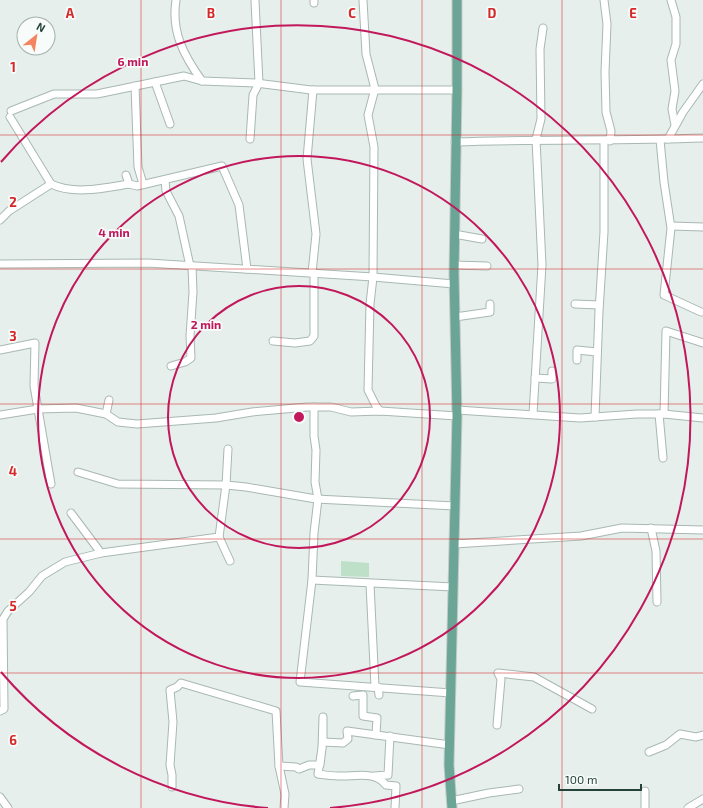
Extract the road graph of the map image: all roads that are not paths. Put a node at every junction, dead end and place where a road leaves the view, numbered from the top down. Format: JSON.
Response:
{"nodes":[{"id":1,"x":176,"y":0,"type":"edge"},
{"id":2,"x":363,"y":0,"type":"edge"},
{"id":3,"x":457,"y":0,"type":"edge"},
{"id":4,"x":604,"y":0,"type":"edge"},
{"id":5,"x":671,"y":0,"type":"edge"},
{"id":6,"x":255,"y":1,"type":"dead end"},
{"id":7,"x":543,"y":28,"type":"dead end"},
{"id":8,"x":202,"y":81,"type":"junction"},
{"id":9,"x":155,"y":82,"type":"junction"},
{"id":10,"x":259,"y":83,"type":"junction"},
{"id":11,"x":703,"y":84,"type":"edge"},
{"id":12,"x":135,"y":86,"type":"junction"},
{"id":13,"x":375,"y":89,"type":"junction"},
{"id":14,"x":313,"y":90,"type":"junction"},
{"id":15,"x":457,"y":90,"type":"junction"},
{"id":16,"x":170,"y":124,"type":"dead end"},
{"id":17,"x":675,"y":124,"type":"junction"},
{"id":18,"x":703,"y":138,"type":"edge"},
{"id":19,"x":250,"y":139,"type":"dead end"},
{"id":20,"x":536,"y":139,"type":"junction"},
{"id":21,"x":668,"y":139,"type":"junction"},
{"id":22,"x":660,"y":140,"type":"junction"},
{"id":23,"x":607,"y":141,"type":"junction"},
{"id":24,"x":455,"y":142,"type":"junction"},
{"id":25,"x":126,"y":175,"type":"dead end"},
{"id":26,"x":165,"y":180,"type":"junction"},
{"id":27,"x":51,"y":184,"type":"junction"},
{"id":28,"x":129,"y":184,"type":"junction"},
{"id":29,"x":143,"y":184,"type":"junction"},
{"id":30,"x":0,"y":220,"type":"edge"},
{"id":31,"x":671,"y":226,"type":"junction"},
{"id":32,"x":703,"y":227,"type":"edge"},
{"id":33,"x":454,"y":234,"type":"junction"},
{"id":34,"x":482,"y":239,"type":"dead end"},
{"id":35,"x":0,"y":264,"type":"edge"},
{"id":36,"x":454,"y":265,"type":"junction"},
{"id":37,"x":191,"y":266,"type":"junction"},
{"id":38,"x":487,"y":266,"type":"dead end"},
{"id":39,"x":247,"y":269,"type":"junction"},
{"id":40,"x":313,"y":273,"type":"junction"},
{"id":41,"x":373,"y":277,"type":"junction"},
{"id":42,"x":454,"y":284,"type":"junction"},
{"id":43,"x":490,"y":304,"type":"dead end"},
{"id":44,"x":575,"y":304,"type":"dead end"},
{"id":45,"x":599,"y":305,"type":"junction"},
{"id":46,"x":701,"y":312,"type":"dead end"},
{"id":47,"x":455,"y":317,"type":"junction"},
{"id":48,"x":273,"y":341,"type":"dead end"},
{"id":49,"x":703,"y":343,"type":"edge"},
{"id":50,"x":0,"y":350,"type":"edge"},
{"id":51,"x":597,"y":352,"type":"junction"},
{"id":52,"x":577,"y":360,"type":"dead end"},
{"id":53,"x":171,"y":366,"type":"dead end"},
{"id":54,"x":552,"y":371,"type":"dead end"},
{"id":55,"x":535,"y":378,"type":"junction"},
{"id":56,"x":109,"y":400,"type":"dead end"},
{"id":57,"x":314,"y":407,"type":"junction"},
{"id":58,"x":38,"y":409,"type":"junction"},
{"id":59,"x":380,"y":411,"type":"junction"},
{"id":60,"x":457,"y":413,"type":"junction"},
{"id":61,"x":106,"y":414,"type":"junction"},
{"id":62,"x":533,"y":414,"type":"junction"},
{"id":63,"x":661,"y":414,"type":"junction"},
{"id":64,"x":0,"y":415,"type":"edge"},
{"id":65,"x":595,"y":417,"type":"junction"},
{"id":66,"x":703,"y":418,"type":"edge"},
{"id":67,"x":228,"y":449,"type":"dead end"},
{"id":68,"x":663,"y":458,"type":"dead end"},
{"id":69,"x":78,"y":472,"type":"dead end"},
{"id":70,"x":51,"y":484,"type":"dead end"},
{"id":71,"x":226,"y":485,"type":"junction"},
{"id":72,"x":318,"y":499,"type":"junction"},
{"id":73,"x":455,"y":506,"type":"junction"},
{"id":74,"x":71,"y":513,"type":"dead end"},
{"id":75,"x":651,"y":528,"type":"junction"},
{"id":76,"x":703,"y":530,"type":"edge"},
{"id":77,"x":219,"y":537,"type":"junction"},
{"id":78,"x":454,"y":544,"type":"junction"},
{"id":79,"x":101,"y":553,"type":"junction"},
{"id":80,"x":230,"y":561,"type":"dead end"},
{"id":81,"x":312,"y":580,"type":"junction"},
{"id":82,"x":370,"y":584,"type":"junction"},
{"id":83,"x":453,"y":587,"type":"junction"},
{"id":84,"x":657,"y":602,"type":"dead end"},
{"id":85,"x":2,"y":620,"type":"edge"},
{"id":86,"x":376,"y":687,"type":"junction"},
{"id":87,"x":451,"y":693,"type":"junction"},
{"id":88,"x":379,"y":695,"type":"dead end"},
{"id":89,"x":353,"y":696,"type":"dead end"},
{"id":90,"x":592,"y":709,"type":"dead end"},
{"id":91,"x":0,"y":712,"type":"edge"},
{"id":92,"x":497,"y":725,"type":"dead end"},
{"id":93,"x":376,"y":735,"type":"junction"},
{"id":94,"x":703,"y":735,"type":"edge"},
{"id":95,"x":390,"y":736,"type":"junction"},
{"id":96,"x":450,"y":746,"type":"junction"},
{"id":97,"x":322,"y":748,"type":"junction"},
{"id":98,"x":649,"y":752,"type":"dead end"},
{"id":99,"x":279,"y":766,"type":"junction"},
{"id":100,"x":372,"y":776,"type":"junction"},
{"id":101,"x":172,"y":787,"type":"dead end"},
{"id":102,"x":519,"y":789,"type":"dead end"},
{"id":103,"x":644,"y":791,"type":"dead end"},
{"id":104,"x":0,"y":797,"type":"edge"},
{"id":105,"x":703,"y":799,"type":"edge"},
{"id":106,"x":451,"y":805,"type":"edge"},
{"id":107,"x":8,"y":808,"type":"edge"},
{"id":108,"x":284,"y":808,"type":"edge"},
{"id":109,"x":396,"y":808,"type":"edge"},
{"id":110,"x":645,"y":808,"type":"edge"},
{"id":111,"x":688,"y":808,"type":"edge"}],
"edges":[{"from":1,"to":8,"type":"street"},
{"from":2,"to":13,"type":"street"},
{"from":3,"to":15,"type":"main road"},
{"from":4,"to":23,"type":"street"},
{"from":5,"to":17,"type":"street"},
{"from":6,"to":10,"type":"street"},
{"from":7,"to":20,"type":"street"},
{"from":8,"to":9,"type":"street"},
{"from":8,"to":10,"type":"street"},
{"from":9,"to":12,"type":"street"},
{"from":9,"to":16,"type":"street"},
{"from":10,"to":14,"type":"street"},
{"from":10,"to":19,"type":"street"},
{"from":11,"to":17,"type":"street"},
{"from":12,"to":27,"type":"street"},
{"from":12,"to":29,"type":"street"},
{"from":13,"to":14,"type":"street"},
{"from":13,"to":15,"type":"street"},
{"from":13,"to":41,"type":"street"},
{"from":14,"to":40,"type":"street"},
{"from":15,"to":24,"type":"main road"},
{"from":17,"to":21,"type":"street"},
{"from":18,"to":21,"type":"street"},
{"from":20,"to":23,"type":"street"},
{"from":20,"to":24,"type":"street"},
{"from":20,"to":55,"type":"street"},
{"from":21,"to":22,"type":"street"},
{"from":22,"to":23,"type":"street"},
{"from":22,"to":31,"type":"street"},
{"from":23,"to":45,"type":"street"},
{"from":24,"to":33,"type":"main road"},
{"from":25,"to":28,"type":"street"},
{"from":26,"to":29,"type":"street"},
{"from":26,"to":37,"type":"street"},
{"from":26,"to":39,"type":"street"},
{"from":27,"to":28,"type":"street"},
{"from":27,"to":30,"type":"street"},
{"from":28,"to":29,"type":"street"},
{"from":31,"to":32,"type":"street"},
{"from":31,"to":46,"type":"street"},
{"from":33,"to":34,"type":"street"},
{"from":33,"to":36,"type":"main road"},
{"from":35,"to":37,"type":"street"},
{"from":36,"to":38,"type":"street"},
{"from":36,"to":42,"type":"main road"},
{"from":37,"to":39,"type":"street"},
{"from":37,"to":53,"type":"street"},
{"from":39,"to":40,"type":"street"},
{"from":40,"to":41,"type":"street"},
{"from":40,"to":48,"type":"street"},
{"from":41,"to":42,"type":"street"},
{"from":41,"to":59,"type":"street"},
{"from":42,"to":47,"type":"main road"},
{"from":43,"to":47,"type":"street"},
{"from":44,"to":45,"type":"street"},
{"from":45,"to":51,"type":"street"},
{"from":47,"to":60,"type":"main road"},
{"from":49,"to":63,"type":"street"},
{"from":50,"to":58,"type":"street"},
{"from":51,"to":52,"type":"street"},
{"from":51,"to":65,"type":"street"},
{"from":54,"to":55,"type":"street"},
{"from":55,"to":62,"type":"street"},
{"from":56,"to":61,"type":"street"},
{"from":57,"to":59,"type":"street"},
{"from":57,"to":61,"type":"street"},
{"from":57,"to":72,"type":"street"},
{"from":58,"to":61,"type":"street"},
{"from":58,"to":64,"type":"street"},
{"from":58,"to":70,"type":"street"},
{"from":59,"to":60,"type":"street"},
{"from":60,"to":62,"type":"street"},
{"from":60,"to":73,"type":"main road"},
{"from":62,"to":65,"type":"street"},
{"from":63,"to":65,"type":"street"},
{"from":63,"to":66,"type":"street"},
{"from":63,"to":68,"type":"street"},
{"from":67,"to":71,"type":"street"},
{"from":69,"to":71,"type":"street"},
{"from":71,"to":72,"type":"street"},
{"from":71,"to":77,"type":"street"},
{"from":72,"to":73,"type":"street"},
{"from":72,"to":81,"type":"street"},
{"from":73,"to":78,"type":"main road"},
{"from":74,"to":79,"type":"street"},
{"from":75,"to":76,"type":"street"},
{"from":75,"to":78,"type":"street"},
{"from":75,"to":84,"type":"street"},
{"from":77,"to":79,"type":"street"},
{"from":77,"to":80,"type":"street"},
{"from":78,"to":83,"type":"main road"},
{"from":79,"to":85,"type":"street"},
{"from":81,"to":82,"type":"street"},
{"from":81,"to":86,"type":"street"},
{"from":82,"to":83,"type":"street"},
{"from":82,"to":86,"type":"street"},
{"from":83,"to":87,"type":"main road"},
{"from":85,"to":91,"type":"street"},
{"from":86,"to":87,"type":"street"},
{"from":86,"to":88,"type":"street"},
{"from":87,"to":96,"type":"main road"},
{"from":89,"to":93,"type":"street"},
{"from":90,"to":92,"type":"street"},
{"from":93,"to":95,"type":"street"},
{"from":93,"to":97,"type":"street"},
{"from":94,"to":98,"type":"street"},
{"from":95,"to":96,"type":"street"},
{"from":95,"to":100,"type":"street"},
{"from":96,"to":106,"type":"main road"},
{"from":97,"to":99,"type":"street"},
{"from":97,"to":100,"type":"street"},
{"from":99,"to":101,"type":"street"},
{"from":99,"to":108,"type":"street"},
{"from":100,"to":109,"type":"street"},
{"from":102,"to":106,"type":"street"},
{"from":103,"to":110,"type":"street"},
{"from":104,"to":107,"type":"street"},
{"from":105,"to":111,"type":"street"}]}
